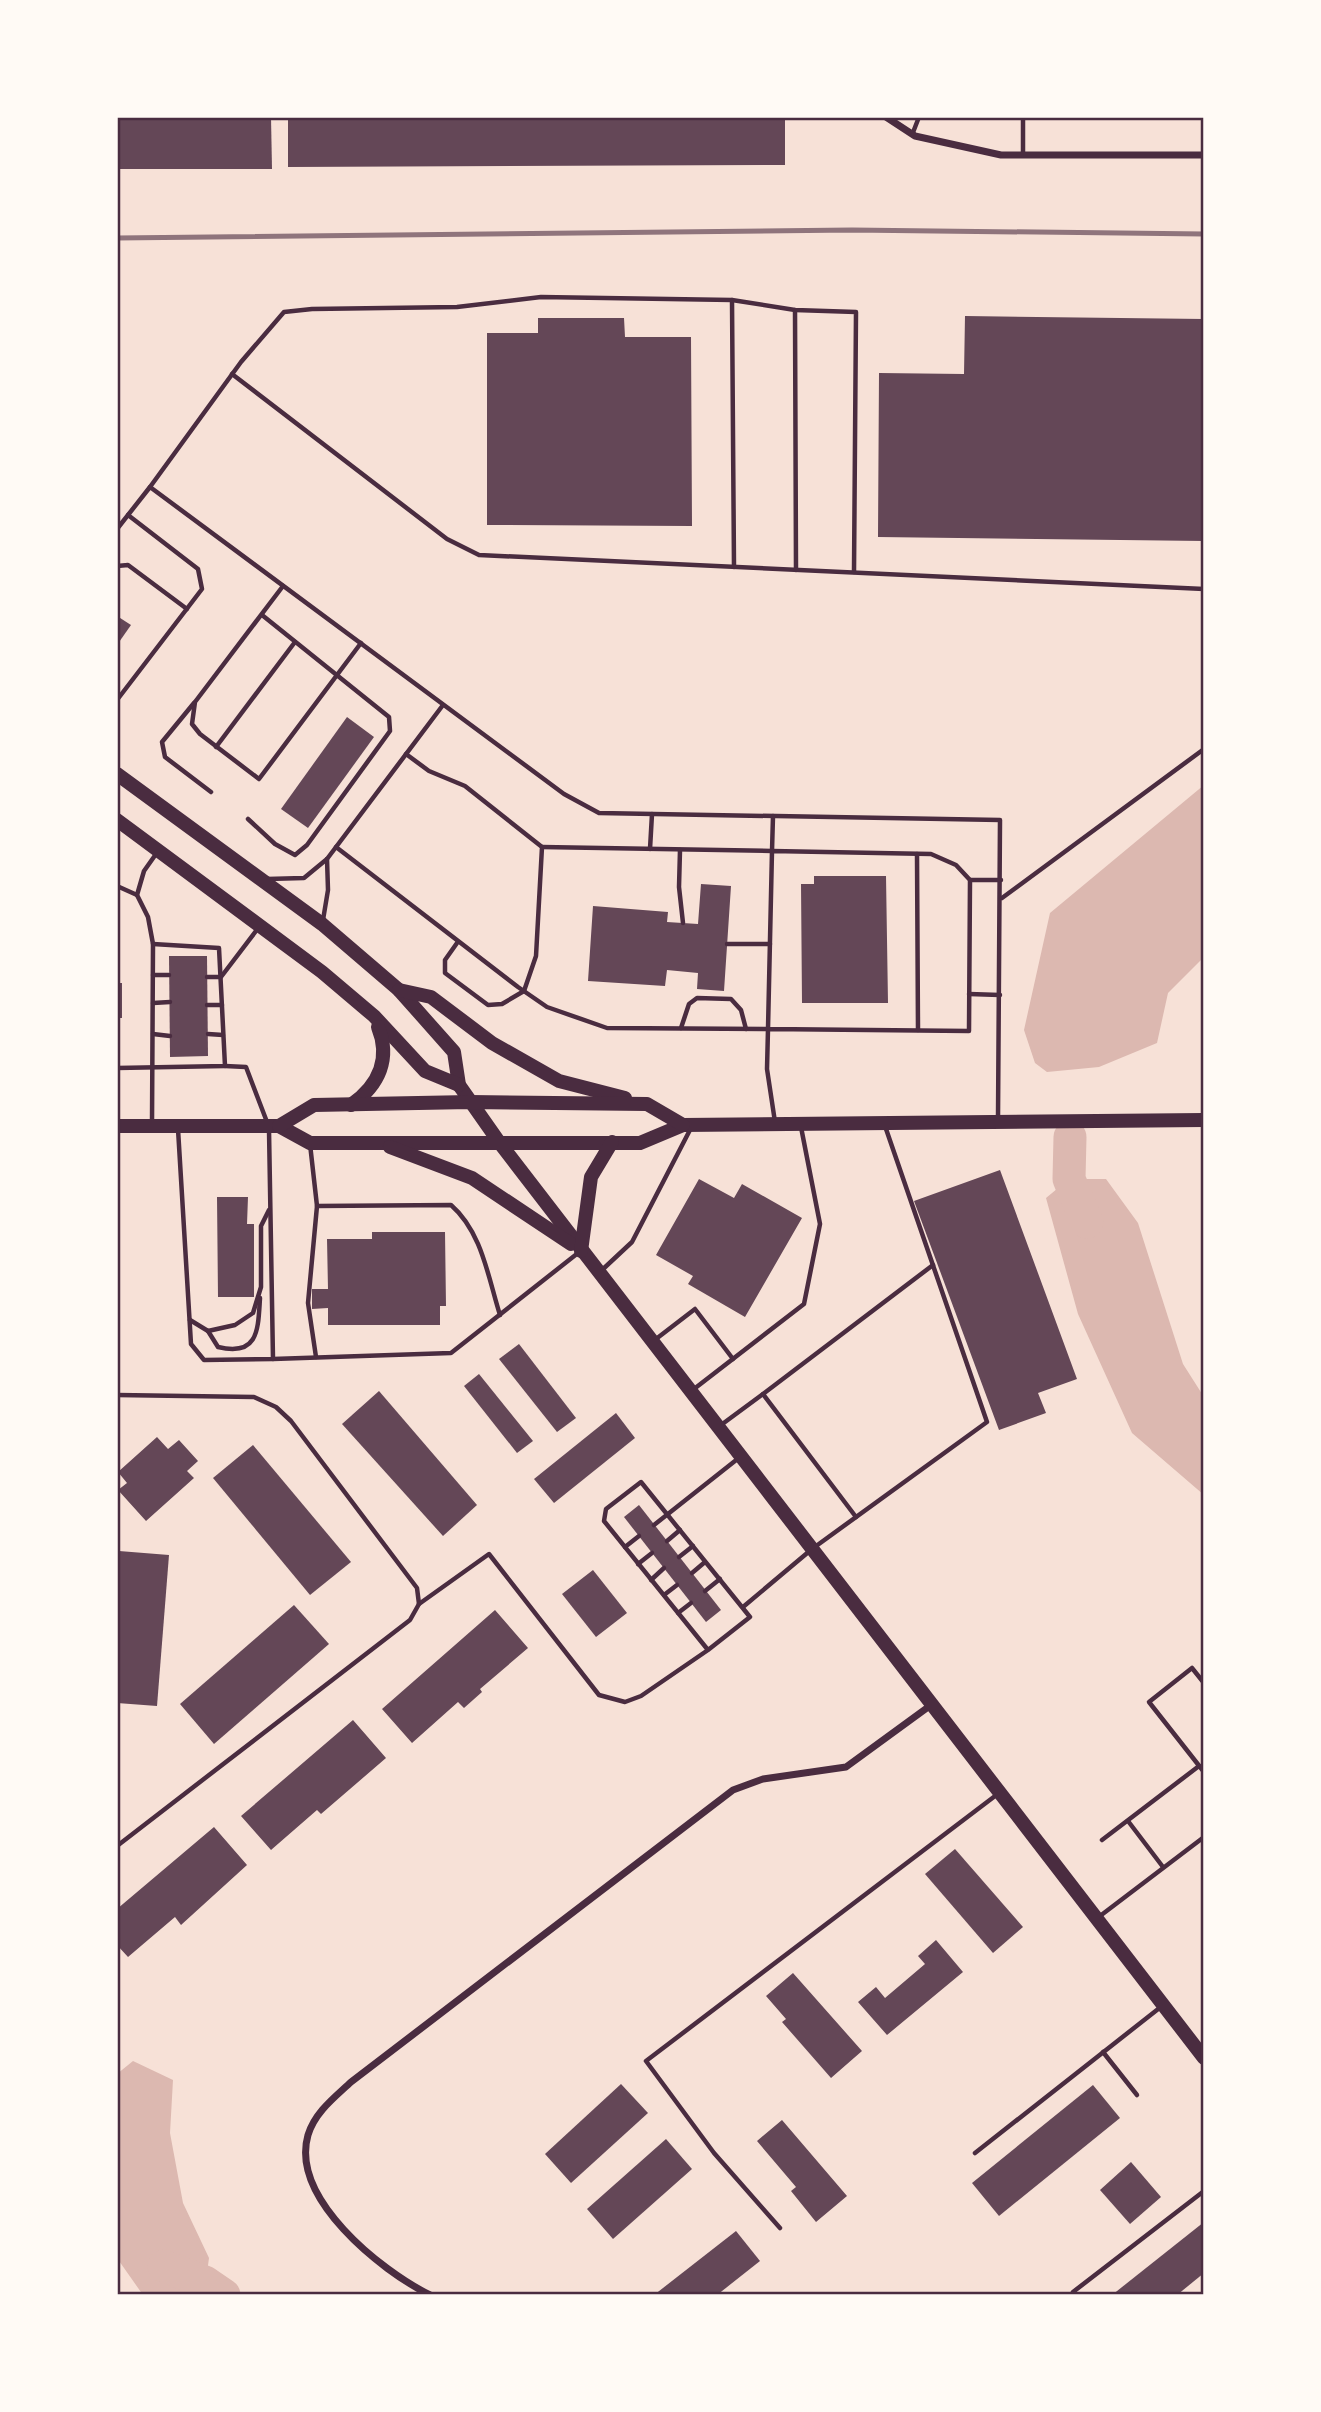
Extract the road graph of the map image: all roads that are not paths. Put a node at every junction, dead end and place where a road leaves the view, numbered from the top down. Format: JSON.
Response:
{"nodes":[{"id":1,"x":886,"y":117,"type":"edge"},
{"id":2,"x":919,"y":117,"type":"edge"},
{"id":3,"x":1023,"y":117,"type":"edge"},
{"id":4,"x":912,"y":135,"type":"junction"},
{"id":5,"x":1023,"y":155,"type":"junction"},
{"id":6,"x":1204,"y":155,"type":"edge"},
{"id":7,"x":732,"y":300,"type":"junction"},
{"id":8,"x":795,"y":310,"type":"junction"},
{"id":9,"x":232,"y":374,"type":"junction"},
{"id":10,"x":150,"y":487,"type":"junction"},
{"id":11,"x":128,"y":515,"type":"junction"},
{"id":12,"x":117,"y":529,"type":"edge"},
{"id":13,"x":117,"y":566,"type":"edge"},
{"id":14,"x":734,"y":567,"type":"junction"},
{"id":15,"x":796,"y":569,"type":"junction"},
{"id":16,"x":855,"y":572,"type":"junction"},
{"id":17,"x":283,"y":586,"type":"junction"},
{"id":18,"x":1204,"y":589,"type":"edge"},
{"id":19,"x":187,"y":608,"type":"junction"},
{"id":20,"x":262,"y":614,"type":"junction"},
{"id":21,"x":295,"y":642,"type":"junction"},
{"id":22,"x":360,"y":643,"type":"junction"},
{"id":23,"x":337,"y":675,"type":"junction"},
{"id":24,"x":117,"y":700,"type":"edge"},
{"id":25,"x":195,"y":702,"type":"junction"},
{"id":26,"x":443,"y":705,"type":"junction"},
{"id":27,"x":216,"y":747,"type":"junction"},
{"id":28,"x":1204,"y":749,"type":"edge"},
{"id":29,"x":406,"y":754,"type":"junction"},
{"id":30,"x":117,"y":774,"type":"edge"},
{"id":31,"x":211,"y":792,"type":"dead end"},
{"id":32,"x":652,"y":814,"type":"junction"},
{"id":33,"x":773,"y":816,"type":"junction"},
{"id":34,"x":247,"y":819,"type":"dead end"},
{"id":35,"x":117,"y":820,"type":"edge"},
{"id":36,"x":336,"y":847,"type":"junction"},
{"id":37,"x":542,"y":847,"type":"junction"},
{"id":38,"x":650,"y":849,"type":"junction"},
{"id":39,"x":159,"y":850,"type":"junction"},
{"id":40,"x":680,"y":850,"type":"junction"},
{"id":41,"x":772,"y":851,"type":"junction"},
{"id":42,"x":916,"y":854,"type":"junction"},
{"id":43,"x":327,"y":859,"type":"junction"},
{"id":44,"x":259,"y":879,"type":"junction"},
{"id":45,"x":970,"y":880,"type":"junction"},
{"id":46,"x":1001,"y":880,"type":"junction"},
{"id":47,"x":117,"y":886,"type":"edge"},
{"id":48,"x":137,"y":895,"type":"junction"},
{"id":49,"x":1001,"y":898,"type":"junction"},
{"id":50,"x":684,"y":923,"type":"dead end"},
{"id":51,"x":322,"y":924,"type":"junction"},
{"id":52,"x":260,"y":926,"type":"junction"},
{"id":53,"x":457,"y":943,"type":"junction"},
{"id":54,"x":153,"y":944,"type":"junction"},
{"id":55,"x":727,"y":944,"type":"dead end"},
{"id":56,"x":770,"y":944,"type":"junction"},
{"id":57,"x":153,"y":975,"type":"junction"},
{"id":58,"x":169,"y":975,"type":"dead end"},
{"id":59,"x":207,"y":977,"type":"dead end"},
{"id":60,"x":220,"y":977,"type":"junction"},
{"id":61,"x":400,"y":990,"type":"junction"},
{"id":62,"x":524,"y":991,"type":"junction"},
{"id":63,"x":969,"y":994,"type":"junction"},
{"id":64,"x":1000,"y":995,"type":"junction"},
{"id":65,"x":170,"y":1002,"type":"dead end"},
{"id":66,"x":153,"y":1003,"type":"junction"},
{"id":67,"x":207,"y":1005,"type":"dead end"},
{"id":68,"x":222,"y":1005,"type":"junction"},
{"id":69,"x":374,"y":1016,"type":"junction"},
{"id":70,"x":681,"y":1028,"type":"junction"},
{"id":71,"x":746,"y":1029,"type":"junction"},
{"id":72,"x":768,"y":1029,"type":"junction"},
{"id":73,"x":918,"y":1030,"type":"junction"},
{"id":74,"x":153,"y":1034,"type":"junction"},
{"id":75,"x":208,"y":1034,"type":"dead end"},
{"id":76,"x":223,"y":1035,"type":"junction"},
{"id":77,"x":170,"y":1036,"type":"dead end"},
{"id":78,"x":225,"y":1066,"type":"junction"},
{"id":79,"x":117,"y":1068,"type":"edge"},
{"id":80,"x":152,"y":1068,"type":"junction"},
{"id":81,"x":459,"y":1085,"type":"junction"},
{"id":82,"x":470,"y":1102,"type":"junction"},
{"id":83,"x":647,"y":1104,"type":"junction"},
{"id":84,"x":351,"y":1105,"type":"junction"},
{"id":85,"x":998,"y":1120,"type":"junction"},
{"id":86,"x":1204,"y":1120,"type":"edge"},
{"id":87,"x":883,"y":1122,"type":"junction"},
{"id":88,"x":775,"y":1123,"type":"junction"},
{"id":89,"x":800,"y":1123,"type":"junction"},
{"id":90,"x":688,"y":1125,"type":"junction"},
{"id":91,"x":117,"y":1126,"type":"edge"},
{"id":92,"x":152,"y":1126,"type":"junction"},
{"id":93,"x":178,"y":1126,"type":"junction"},
{"id":94,"x":274,"y":1126,"type":"junction"},
{"id":95,"x":499,"y":1142,"type":"junction"},
{"id":96,"x":612,"y":1142,"type":"junction"},
{"id":97,"x":310,"y":1143,"type":"junction"},
{"id":98,"x":379,"y":1143,"type":"junction"},
{"id":99,"x":317,"y":1206,"type":"junction"},
{"id":100,"x":270,"y":1208,"type":"junction"},
{"id":101,"x":581,"y":1251,"type":"junction"},
{"id":102,"x":933,"y":1265,"type":"junction"},
{"id":103,"x":598,"y":1273,"type":"junction"},
{"id":104,"x":261,"y":1287,"type":"junction"},
{"id":105,"x":499,"y":1315,"type":"junction"},
{"id":106,"x":190,"y":1320,"type":"junction"},
{"id":107,"x":208,"y":1332,"type":"junction"},
{"id":108,"x":652,"y":1342,"type":"junction"},
{"id":109,"x":316,"y":1357,"type":"junction"},
{"id":110,"x":274,"y":1359,"type":"junction"},
{"id":111,"x":733,"y":1359,"type":"junction"},
{"id":112,"x":690,"y":1391,"type":"junction"},
{"id":113,"x":763,"y":1394,"type":"junction"},
{"id":114,"x":117,"y":1395,"type":"edge"},
{"id":115,"x":718,"y":1427,"type":"junction"},
{"id":116,"x":741,"y":1457,"type":"junction"},
{"id":117,"x":667,"y":1515,"type":"junction"},
{"id":118,"x":856,"y":1517,"type":"junction"},
{"id":119,"x":654,"y":1525,"type":"dead end"},
{"id":120,"x":680,"y":1530,"type":"junction"},
{"id":121,"x":639,"y":1536,"type":"dead end"},
{"id":122,"x":667,"y":1541,"type":"dead end"},
{"id":123,"x":693,"y":1546,"type":"junction"},
{"id":124,"x":625,"y":1548,"type":"junction"},
{"id":125,"x":812,"y":1549,"type":"junction"},
{"id":126,"x":652,"y":1553,"type":"dead end"},
{"id":127,"x":679,"y":1557,"type":"dead end"},
{"id":128,"x":705,"y":1562,"type":"junction"},
{"id":129,"x":638,"y":1564,"type":"junction"},
{"id":130,"x":664,"y":1568,"type":"dead end"},
{"id":131,"x":692,"y":1573,"type":"dead end"},
{"id":132,"x":720,"y":1579,"type":"junction"},
{"id":133,"x":651,"y":1580,"type":"junction"},
{"id":134,"x":677,"y":1585,"type":"dead end"},
{"id":135,"x":705,"y":1591,"type":"dead end"},
{"id":136,"x":664,"y":1595,"type":"junction"},
{"id":137,"x":691,"y":1603,"type":"dead end"},
{"id":138,"x":419,"y":1604,"type":"junction"},
{"id":139,"x":743,"y":1607,"type":"junction"},
{"id":140,"x":678,"y":1613,"type":"junction"},
{"id":141,"x":708,"y":1650,"type":"junction"},
{"id":142,"x":1204,"y":1683,"type":"edge"},
{"id":143,"x":931,"y":1705,"type":"junction"},
{"id":144,"x":1199,"y":1766,"type":"junction"},
{"id":145,"x":1204,"y":1772,"type":"edge"},
{"id":146,"x":999,"y":1793,"type":"junction"},
{"id":147,"x":1128,"y":1821,"type":"junction"},
{"id":148,"x":1204,"y":1837,"type":"edge"},
{"id":149,"x":1102,"y":1840,"type":"dead end"},
{"id":150,"x":117,"y":1846,"type":"edge"},
{"id":151,"x":1164,"y":1867,"type":"junction"},
{"id":152,"x":1096,"y":1918,"type":"junction"},
{"id":153,"x":1163,"y":2005,"type":"junction"},
{"id":154,"x":1103,"y":2052,"type":"junction"},
{"id":155,"x":1204,"y":2058,"type":"edge"},
{"id":156,"x":1137,"y":2095,"type":"dead end"},
{"id":157,"x":975,"y":2153,"type":"dead end"},
{"id":158,"x":1204,"y":2191,"type":"edge"},
{"id":159,"x":780,"y":2228,"type":"dead end"},
{"id":160,"x":1073,"y":2292,"type":"dead end"},
{"id":161,"x":430,"y":2295,"type":"edge"}],
"edges":[{"from":1,"to":4,"type":"street"},
{"from":2,"to":4,"type":"lane"},
{"from":3,"to":5,"type":"lane"},
{"from":4,"to":5,"type":"street"},
{"from":5,"to":6,"type":"street"},
{"from":7,"to":8,"type":"lane"},
{"from":7,"to":9,"type":"lane"},
{"from":7,"to":14,"type":"lane"},
{"from":8,"to":15,"type":"lane"},
{"from":8,"to":16,"type":"lane"},
{"from":9,"to":10,"type":"lane"},
{"from":9,"to":14,"type":"lane"},
{"from":10,"to":11,"type":"lane"},
{"from":10,"to":17,"type":"lane"},
{"from":11,"to":12,"type":"lane"},
{"from":11,"to":19,"type":"lane"},
{"from":13,"to":19,"type":"lane"},
{"from":14,"to":15,"type":"lane"},
{"from":15,"to":16,"type":"lane"},
{"from":16,"to":18,"type":"lane"},
{"from":17,"to":20,"type":"lane"},
{"from":17,"to":22,"type":"lane"},
{"from":19,"to":24,"type":"lane"},
{"from":20,"to":21,"type":"lane"},
{"from":20,"to":25,"type":"lane"},
{"from":21,"to":23,"type":"lane"},
{"from":21,"to":27,"type":"lane"},
{"from":22,"to":23,"type":"lane"},
{"from":22,"to":26,"type":"lane"},
{"from":23,"to":27,"type":"lane"},
{"from":23,"to":34,"type":"lane"},
{"from":25,"to":27,"type":"lane"},
{"from":25,"to":31,"type":"lane"},
{"from":26,"to":29,"type":"lane"},
{"from":26,"to":32,"type":"lane"},
{"from":28,"to":49,"type":"lane"},
{"from":29,"to":36,"type":"lane"},
{"from":29,"to":37,"type":"lane"},
{"from":30,"to":44,"type":"main road"},
{"from":32,"to":33,"type":"lane"},
{"from":32,"to":38,"type":"lane"},
{"from":33,"to":41,"type":"lane"},
{"from":33,"to":46,"type":"lane"},
{"from":35,"to":39,"type":"main road"},
{"from":36,"to":43,"type":"lane"},
{"from":36,"to":53,"type":"lane"},
{"from":37,"to":38,"type":"lane"},
{"from":37,"to":62,"type":"lane"},
{"from":38,"to":40,"type":"lane"},
{"from":39,"to":48,"type":"lane"},
{"from":39,"to":52,"type":"main road"},
{"from":40,"to":41,"type":"lane"},
{"from":40,"to":50,"type":"lane"},
{"from":41,"to":42,"type":"lane"},
{"from":41,"to":56,"type":"lane"},
{"from":42,"to":45,"type":"lane"},
{"from":42,"to":73,"type":"lane"},
{"from":43,"to":44,"type":"lane"},
{"from":43,"to":51,"type":"lane"},
{"from":44,"to":51,"type":"main road"},
{"from":45,"to":46,"type":"lane"},
{"from":45,"to":63,"type":"lane"},
{"from":46,"to":49,"type":"lane"},
{"from":47,"to":48,"type":"lane"},
{"from":48,"to":54,"type":"lane"},
{"from":49,"to":64,"type":"lane"},
{"from":51,"to":61,"type":"main road"},
{"from":52,"to":60,"type":"lane"},
{"from":52,"to":69,"type":"main road"},
{"from":53,"to":62,"type":"lane"},
{"from":53,"to":62,"type":"lane"},
{"from":54,"to":57,"type":"lane"},
{"from":54,"to":60,"type":"lane"},
{"from":55,"to":56,"type":"lane"},
{"from":56,"to":72,"type":"lane"},
{"from":57,"to":58,"type":"lane"},
{"from":57,"to":66,"type":"lane"},
{"from":59,"to":60,"type":"lane"},
{"from":60,"to":68,"type":"lane"},
{"from":61,"to":81,"type":"main road"},
{"from":61,"to":83,"type":"main road"},
{"from":62,"to":70,"type":"lane"},
{"from":63,"to":64,"type":"lane"},
{"from":63,"to":73,"type":"lane"},
{"from":64,"to":85,"type":"lane"},
{"from":65,"to":66,"type":"lane"},
{"from":66,"to":74,"type":"lane"},
{"from":67,"to":68,"type":"lane"},
{"from":68,"to":76,"type":"lane"},
{"from":69,"to":81,"type":"main road"},
{"from":69,"to":84,"type":"main road"},
{"from":70,"to":71,"type":"lane"},
{"from":70,"to":71,"type":"lane"},
{"from":71,"to":72,"type":"lane"},
{"from":72,"to":73,"type":"lane"},
{"from":72,"to":88,"type":"lane"},
{"from":74,"to":77,"type":"lane"},
{"from":74,"to":80,"type":"lane"},
{"from":75,"to":76,"type":"lane"},
{"from":76,"to":78,"type":"lane"},
{"from":78,"to":80,"type":"lane"},
{"from":78,"to":94,"type":"lane"},
{"from":79,"to":80,"type":"lane"},
{"from":80,"to":92,"type":"lane"},
{"from":81,"to":82,"type":"main road"},
{"from":82,"to":83,"type":"main road"},
{"from":82,"to":84,"type":"main road"},
{"from":82,"to":95,"type":"main road"},
{"from":83,"to":90,"type":"main road"},
{"from":84,"to":94,"type":"main road"},
{"from":85,"to":86,"type":"main road"},
{"from":85,"to":87,"type":"main road"},
{"from":87,"to":89,"type":"main road"},
{"from":87,"to":102,"type":"lane"},
{"from":88,"to":89,"type":"main road"},
{"from":88,"to":90,"type":"main road"},
{"from":89,"to":111,"type":"lane"},
{"from":90,"to":96,"type":"main road"},
{"from":90,"to":103,"type":"lane"},
{"from":91,"to":92,"type":"main road"},
{"from":92,"to":93,"type":"main road"},
{"from":93,"to":94,"type":"main road"},
{"from":93,"to":106,"type":"lane"},
{"from":94,"to":97,"type":"main road"},
{"from":94,"to":100,"type":"lane"},
{"from":95,"to":96,"type":"main road"},
{"from":95,"to":98,"type":"main road"},
{"from":95,"to":101,"type":"main road"},
{"from":96,"to":101,"type":"main road"},
{"from":97,"to":98,"type":"main road"},
{"from":97,"to":99,"type":"lane"},
{"from":98,"to":101,"type":"main road"},
{"from":99,"to":105,"type":"lane"},
{"from":99,"to":109,"type":"lane"},
{"from":100,"to":104,"type":"lane"},
{"from":100,"to":110,"type":"lane"},
{"from":101,"to":103,"type":"main road"},
{"from":101,"to":105,"type":"lane"},
{"from":102,"to":113,"type":"lane"},
{"from":102,"to":118,"type":"lane"},
{"from":103,"to":108,"type":"main road"},
{"from":104,"to":107,"type":"lane"},
{"from":104,"to":107,"type":"lane"},
{"from":105,"to":109,"type":"lane"},
{"from":106,"to":107,"type":"lane"},
{"from":106,"to":110,"type":"lane"},
{"from":108,"to":111,"type":"lane"},
{"from":108,"to":112,"type":"main road"},
{"from":109,"to":110,"type":"lane"},
{"from":111,"to":112,"type":"lane"},
{"from":112,"to":115,"type":"main road"},
{"from":113,"to":115,"type":"lane"},
{"from":113,"to":118,"type":"lane"},
{"from":114,"to":138,"type":"lane"},
{"from":115,"to":116,"type":"main road"},
{"from":116,"to":117,"type":"lane"},
{"from":116,"to":125,"type":"main road"},
{"from":117,"to":119,"type":"lane"},
{"from":117,"to":120,"type":"lane"},
{"from":117,"to":124,"type":"lane"},
{"from":118,"to":125,"type":"lane"},
{"from":120,"to":122,"type":"lane"},
{"from":120,"to":123,"type":"lane"},
{"from":121,"to":124,"type":"lane"},
{"from":123,"to":127,"type":"lane"},
{"from":123,"to":128,"type":"lane"},
{"from":124,"to":129,"type":"lane"},
{"from":125,"to":139,"type":"lane"},
{"from":125,"to":143,"type":"main road"},
{"from":126,"to":129,"type":"lane"},
{"from":128,"to":131,"type":"lane"},
{"from":128,"to":132,"type":"lane"},
{"from":129,"to":133,"type":"lane"},
{"from":130,"to":133,"type":"lane"},
{"from":132,"to":135,"type":"lane"},
{"from":132,"to":139,"type":"lane"},
{"from":133,"to":136,"type":"lane"},
{"from":134,"to":136,"type":"lane"},
{"from":136,"to":140,"type":"lane"},
{"from":137,"to":140,"type":"lane"},
{"from":138,"to":141,"type":"lane"},
{"from":138,"to":150,"type":"lane"},
{"from":139,"to":141,"type":"lane"},
{"from":140,"to":141,"type":"lane"},
{"from":142,"to":144,"type":"lane"},
{"from":143,"to":146,"type":"main road"},
{"from":143,"to":161,"type":"street"},
{"from":144,"to":145,"type":"lane"},
{"from":144,"to":147,"type":"lane"},
{"from":146,"to":152,"type":"main road"},
{"from":146,"to":159,"type":"lane"},
{"from":147,"to":149,"type":"lane"},
{"from":147,"to":151,"type":"lane"},
{"from":148,"to":151,"type":"lane"},
{"from":151,"to":152,"type":"lane"},
{"from":152,"to":153,"type":"main road"},
{"from":153,"to":154,"type":"lane"},
{"from":153,"to":155,"type":"main road"},
{"from":154,"to":156,"type":"lane"},
{"from":154,"to":157,"type":"lane"},
{"from":158,"to":160,"type":"lane"}]}
